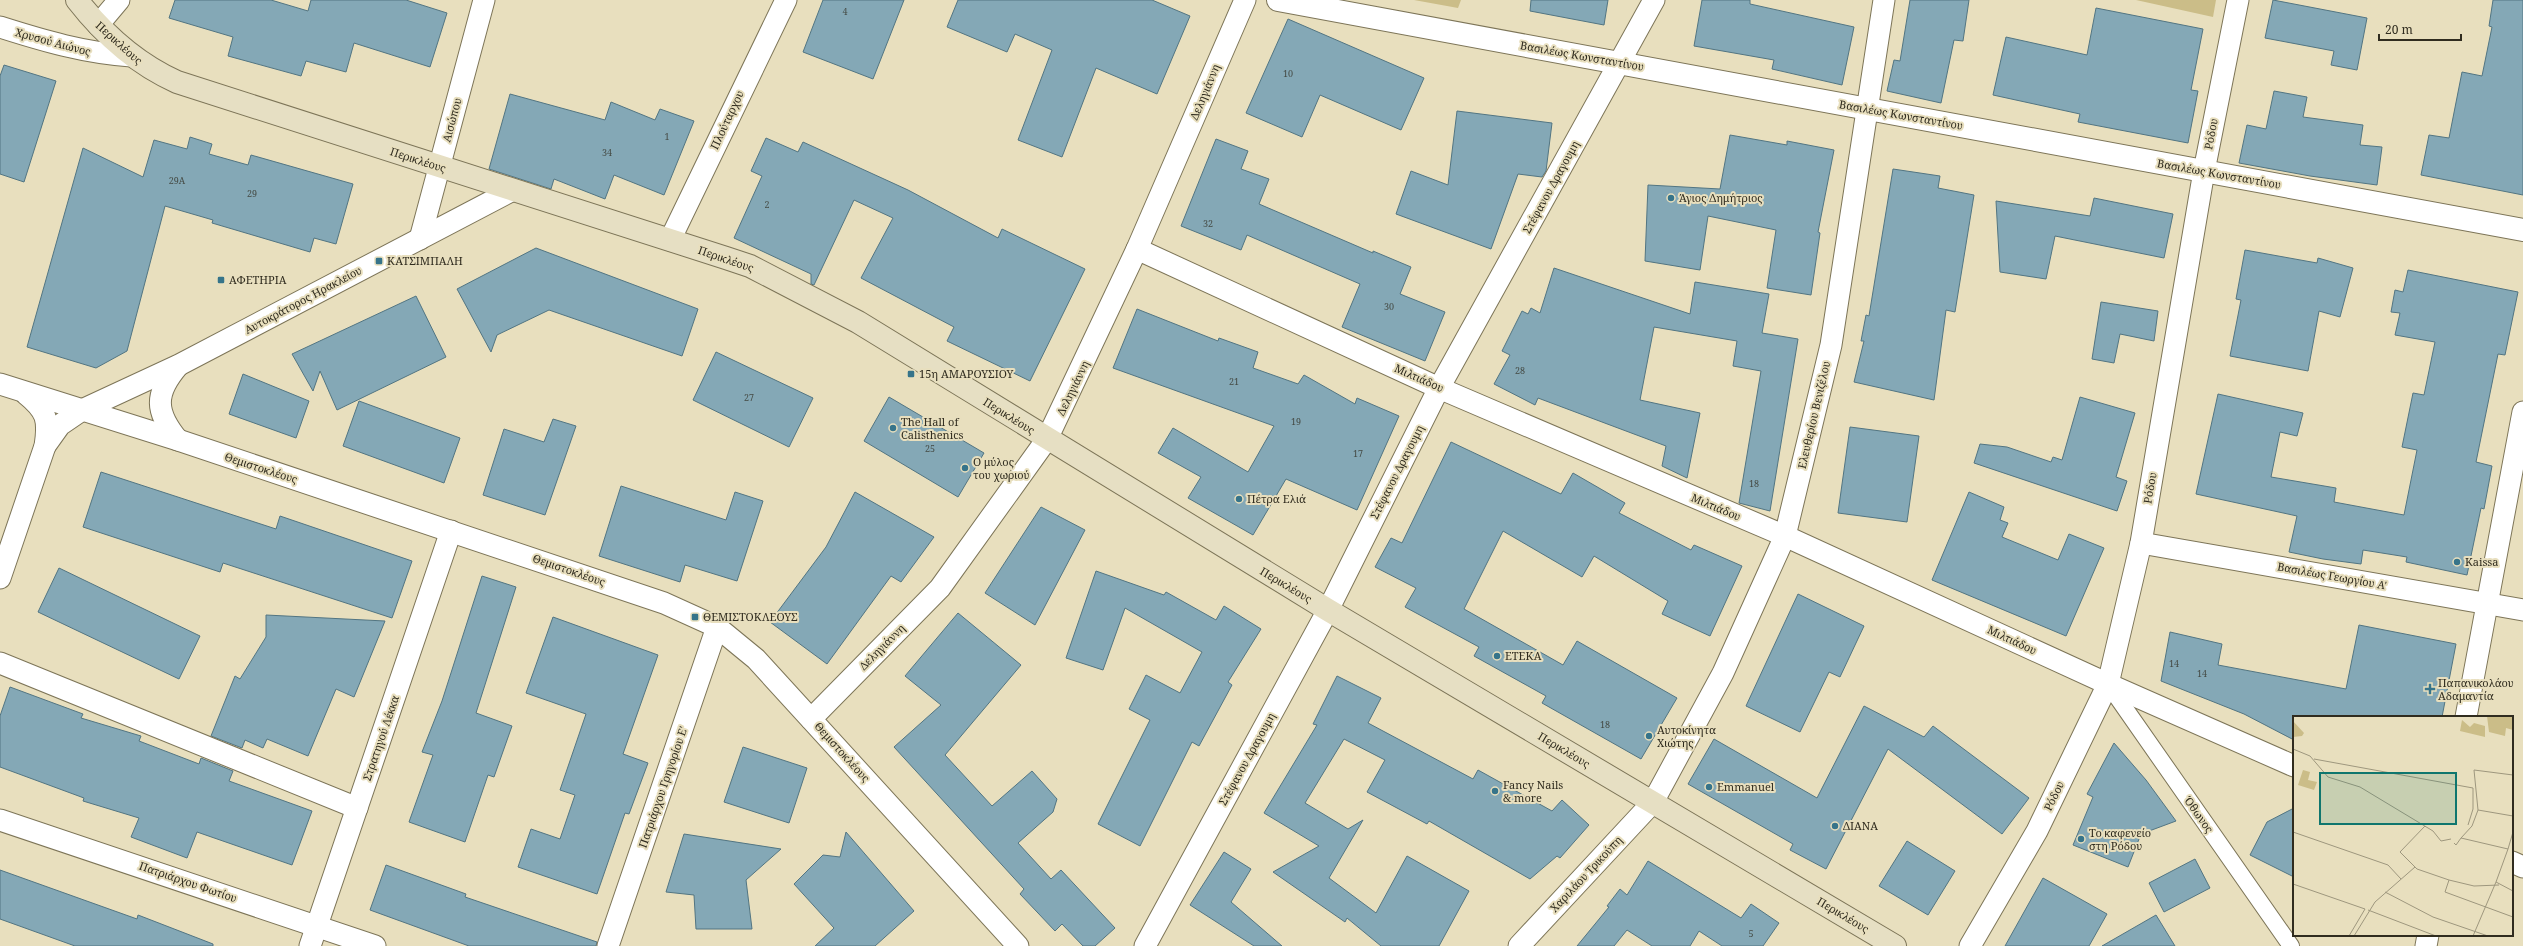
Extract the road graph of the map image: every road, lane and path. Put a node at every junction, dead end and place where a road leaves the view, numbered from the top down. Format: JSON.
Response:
{"nodes":[{"id":1,"x":77,"y":0,"type":"edge"},
{"id":2,"x":119,"y":0,"type":"edge"},
{"id":3,"x":484,"y":0,"type":"edge"},
{"id":4,"x":786,"y":0,"type":"edge"},
{"id":5,"x":1245,"y":0,"type":"edge"},
{"id":6,"x":1278,"y":0,"type":"edge"},
{"id":7,"x":1654,"y":0,"type":"edge"},
{"id":8,"x":1884,"y":0,"type":"edge"},
{"id":9,"x":2238,"y":0,"type":"edge"},
{"id":10,"x":98,"y":25,"type":"junction"},
{"id":11,"x":0,"y":27,"type":"edge"},
{"id":12,"x":131,"y":56,"type":"junction"},
{"id":13,"x":1620,"y":63,"type":"junction"},
{"id":14,"x":1866,"y":108,"type":"junction"},
{"id":15,"x":440,"y":167,"type":"junction"},
{"id":16,"x":2204,"y":171,"type":"junction"},
{"id":17,"x":513,"y":190,"type":"junction"},
{"id":18,"x":2523,"y":230,"type":"edge"},
{"id":19,"x":420,"y":239,"type":"junction"},
{"id":20,"x":670,"y":240,"type":"junction"},
{"id":21,"x":1137,"y":249,"type":"junction"},
{"id":22,"x":179,"y":365,"type":"junction"},
{"id":23,"x":0,"y":384,"type":"edge"},
{"id":24,"x":1440,"y":388,"type":"junction"},
{"id":25,"x":24,"y":392,"type":"junction"},
{"id":26,"x":82,"y":410,"type":"junction"},
{"id":27,"x":2523,"y":412,"type":"edge"},
{"id":28,"x":178,"y":440,"type":"junction"},
{"id":29,"x":1047,"y":440,"type":"junction"},
{"id":30,"x":45,"y":446,"type":"junction"},
{"id":31,"x":451,"y":531,"type":"junction"},
{"id":32,"x":1785,"y":536,"type":"junction"},
{"id":33,"x":2141,"y":543,"type":"junction"},
{"id":34,"x":0,"y":578,"type":"edge"},
{"id":35,"x":2487,"y":603,"type":"junction"},
{"id":36,"x":1328,"y":610,"type":"junction"},
{"id":37,"x":2523,"y":610,"type":"edge"},
{"id":38,"x":717,"y":627,"type":"junction"},
{"id":39,"x":0,"y":663,"type":"edge"},
{"id":40,"x":2108,"y":684,"type":"junction"},
{"id":41,"x":2466,"y":716,"type":"edge"},
{"id":42,"x":811,"y":719,"type":"junction"},
{"id":43,"x":2293,"y":766,"type":"edge"},
{"id":44,"x":1653,"y":802,"type":"junction"},
{"id":45,"x":357,"y":808,"type":"junction"},
{"id":46,"x":0,"y":820,"type":"edge"},
{"id":47,"x":2513,"y":862,"type":"edge"},
{"id":48,"x":2523,"y":867,"type":"edge"},
{"id":49,"x":317,"y":926,"type":"junction"},
{"id":50,"x":2428,"y":936,"type":"edge"},
{"id":51,"x":310,"y":946,"type":"edge"},
{"id":52,"x":375,"y":946,"type":"edge"},
{"id":53,"x":608,"y":946,"type":"edge"},
{"id":54,"x":1018,"y":946,"type":"edge"},
{"id":55,"x":1145,"y":946,"type":"edge"},
{"id":56,"x":1519,"y":946,"type":"edge"},
{"id":57,"x":1895,"y":946,"type":"edge"},
{"id":58,"x":1970,"y":946,"type":"edge"},
{"id":59,"x":2291,"y":946,"type":"edge"},
{"id":60,"x":2426,"y":946,"type":"edge"}],
"edges":[{"from":1,"to":10,"type":"main road","name":"Περικλέους"},
{"from":2,"to":10,"type":"street"},
{"from":3,"to":15,"type":"street","name":"Αισώπου"},
{"from":4,"to":20,"type":"street","name":"Πλούταρχου"},
{"from":5,"to":21,"type":"street","name":"Δεληγιάννη"},
{"from":6,"to":13,"type":"street","name":"Βασιλέως Κωνσταντίνου"},
{"from":7,"to":13,"type":"street","name":"Στέφανου Δραγουμη"},
{"from":8,"to":14,"type":"street","name":"Ελευθερίου Βενιζέλου"},
{"from":9,"to":16,"type":"street","name":"Ρόδου"},
{"from":10,"to":12,"type":"main road","name":"Περικλέους"},
{"from":11,"to":12,"type":"street","name":"Χρυσού Αιώνος"},
{"from":12,"to":15,"type":"main road","name":"Περικλέους"},
{"from":13,"to":14,"type":"street","name":"Βασιλέως Κωνσταντίνου"},
{"from":13,"to":24,"type":"street","name":"Στέφανου Δραγουμη"},
{"from":14,"to":16,"type":"street","name":"Βασιλέως Κωνσταντίνου"},
{"from":14,"to":32,"type":"street","name":"Ελευθερίου Βενιζέλου"},
{"from":15,"to":17,"type":"main road","name":"Περικλέους"},
{"from":15,"to":19,"type":"street","name":"Αισώπου"},
{"from":16,"to":18,"type":"street","name":"Βασιλέως Κωνσταντίνου"},
{"from":16,"to":33,"type":"street","name":"Ρόδου"},
{"from":17,"to":19,"type":"street","name":"Αυτοκράτορος Ηρακλείου"},
{"from":17,"to":20,"type":"main road","name":"Περικλέους"},
{"from":19,"to":22,"type":"street","name":"Αυτοκράτορος Ηρακλείου"},
{"from":20,"to":29,"type":"main road","name":"Περικλέους"},
{"from":21,"to":24,"type":"street","name":"Μιλτιάδου"},
{"from":21,"to":29,"type":"street","name":"Δεληγιάννη"},
{"from":22,"to":26,"type":"street","name":"Αυτοκράτορος Ηρακλείου"},
{"from":22,"to":28,"type":"street","name":"Αυτοκράτορος Ηρακλείου"},
{"from":23,"to":25,"type":"street","name":"Θεμιστοκλέους"},
{"from":24,"to":32,"type":"street","name":"Μιλτιάδου"},
{"from":24,"to":36,"type":"street","name":"Στέφανου Δραγουμη"},
{"from":25,"to":26,"type":"street","name":"Θεμιστοκλέους"},
{"from":25,"to":30,"type":"street","name":"Αυτοκράτορος Ηρακλείου"},
{"from":26,"to":28,"type":"street","name":"Θεμιστοκλέους"},
{"from":26,"to":30,"type":"street","name":"Αυτοκράτορος Ηρακλείου"},
{"from":27,"to":35,"type":"street"},
{"from":28,"to":31,"type":"street","name":"Θεμιστοκλέους"},
{"from":29,"to":36,"type":"main road","name":"Περικλέους"},
{"from":29,"to":42,"type":"street","name":"Δεληγιάννη"},
{"from":30,"to":34,"type":"street","name":"Αυτοκράτορος Ηρακλείου"},
{"from":31,"to":38,"type":"street","name":"Θεμιστοκλέους"},
{"from":31,"to":45,"type":"street","name":"Στρατηγού Λέκκα"},
{"from":32,"to":40,"type":"street","name":"Μιλτιάδου"},
{"from":32,"to":44,"type":"street","name":"Ελευθερίου Βενιζέλου"},
{"from":33,"to":35,"type":"street","name":"Βασιλέως Γεωργίου Α'"},
{"from":33,"to":40,"type":"street","name":"Ρόδου"},
{"from":35,"to":37,"type":"street","name":"Βασιλέως Γεωργίου Α'"},
{"from":35,"to":41,"type":"street"},
{"from":36,"to":44,"type":"main road","name":"Περικλέους"},
{"from":36,"to":55,"type":"street","name":"Στέφανου Δραγουμη"},
{"from":38,"to":42,"type":"street","name":"Θεμιστοκλέους"},
{"from":38,"to":53,"type":"street","name":"Πατριάρχου Γρηγορίου Ε'"},
{"from":39,"to":45,"type":"street"},
{"from":40,"to":43,"type":"street","name":"Μιλτιάδου"},
{"from":40,"to":58,"type":"street","name":"Ρόδου"},
{"from":40,"to":59,"type":"street","name":"Όθωνος"},
{"from":42,"to":54,"type":"street","name":"Θεμιστοκλέους"},
{"from":44,"to":56,"type":"street","name":"Χαριλάου Τρικούπη"},
{"from":44,"to":57,"type":"main road","name":"Περικλέους"},
{"from":45,"to":49,"type":"street","name":"Στρατηγού Λέκκα"},
{"from":46,"to":49,"type":"street","name":"Πατριάρχου Φωτίου"},
{"from":47,"to":48,"type":"street"},
{"from":49,"to":51,"type":"street","name":"Στρατηγού Λέκκα"},
{"from":49,"to":52,"type":"street","name":"Πατριάρχου Φωτίου"},
{"from":50,"to":60,"type":"street"}]}
